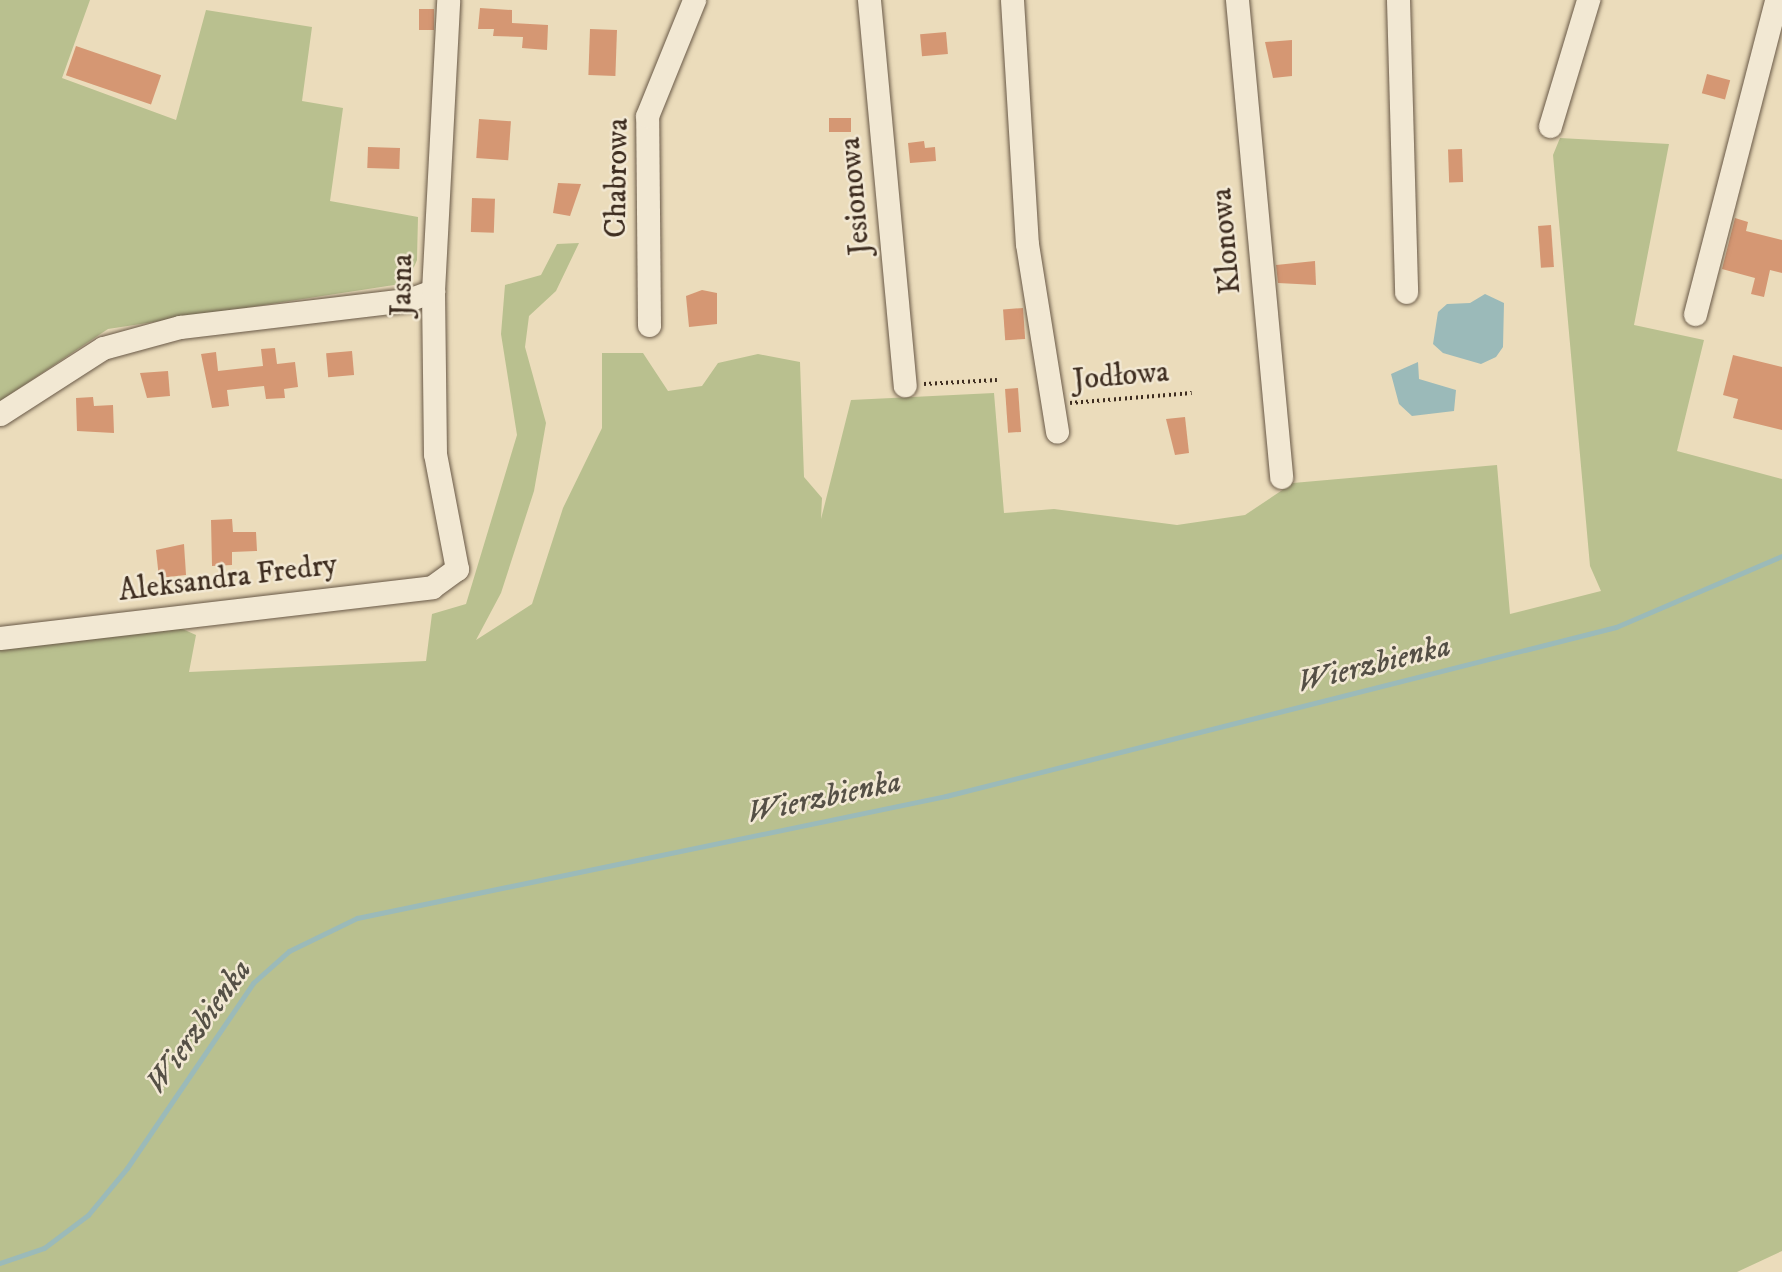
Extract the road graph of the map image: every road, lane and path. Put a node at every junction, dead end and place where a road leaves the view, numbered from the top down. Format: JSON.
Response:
{"nodes":[{"id":1,"x":448,"y":0,"type":"edge"},
{"id":2,"x":694,"y":0,"type":"edge"},
{"id":3,"x":869,"y":0,"type":"edge"},
{"id":4,"x":1012,"y":0,"type":"edge"},
{"id":5,"x":1237,"y":0,"type":"edge"},
{"id":6,"x":1398,"y":0,"type":"edge"},
{"id":7,"x":1588,"y":0,"type":"edge"},
{"id":8,"x":1776,"y":0,"type":"edge"},
{"id":9,"x":1550,"y":126,"type":"dead end"},
{"id":10,"x":433,"y":291,"type":"junction"},
{"id":11,"x":1406,"y":292,"type":"dead end"},
{"id":12,"x":1695,"y":314,"type":"dead end"},
{"id":13,"x":649,"y":325,"type":"dead end"},
{"id":14,"x":997,"y":380,"type":"dead end"},
{"id":15,"x":905,"y":385,"type":"joint"},
{"id":16,"x":1192,"y":393,"type":"dead end"},
{"id":17,"x":1054,"y":404,"type":"junction"},
{"id":18,"x":0,"y":414,"type":"edge"},
{"id":19,"x":1056,"y":432,"type":"dead end"},
{"id":20,"x":1281,"y":477,"type":"dead end"},
{"id":21,"x":457,"y":569,"type":"joint"},
{"id":22,"x":0,"y":638,"type":"edge"}],
"edges":[{"from":1,"to":10,"type":"street","name":"Jasna"},
{"from":2,"to":13,"type":"street","name":"Chabrowa"},
{"from":3,"to":15,"type":"street","name":"Jesionowa"},
{"from":4,"to":17,"type":"street"},
{"from":5,"to":20,"type":"street","name":"Klonowa"},
{"from":6,"to":11,"type":"street"},
{"from":7,"to":9,"type":"street"},
{"from":8,"to":12,"type":"street"},
{"from":10,"to":18,"type":"street"},
{"from":10,"to":21,"type":"street","name":"Jasna"},
{"from":14,"to":15,"type":"path"},
{"from":16,"to":17,"type":"path","name":"Jodłowa"},
{"from":17,"to":19,"type":"street"},
{"from":21,"to":22,"type":"street","name":"Aleksandra Fredry"}]}
